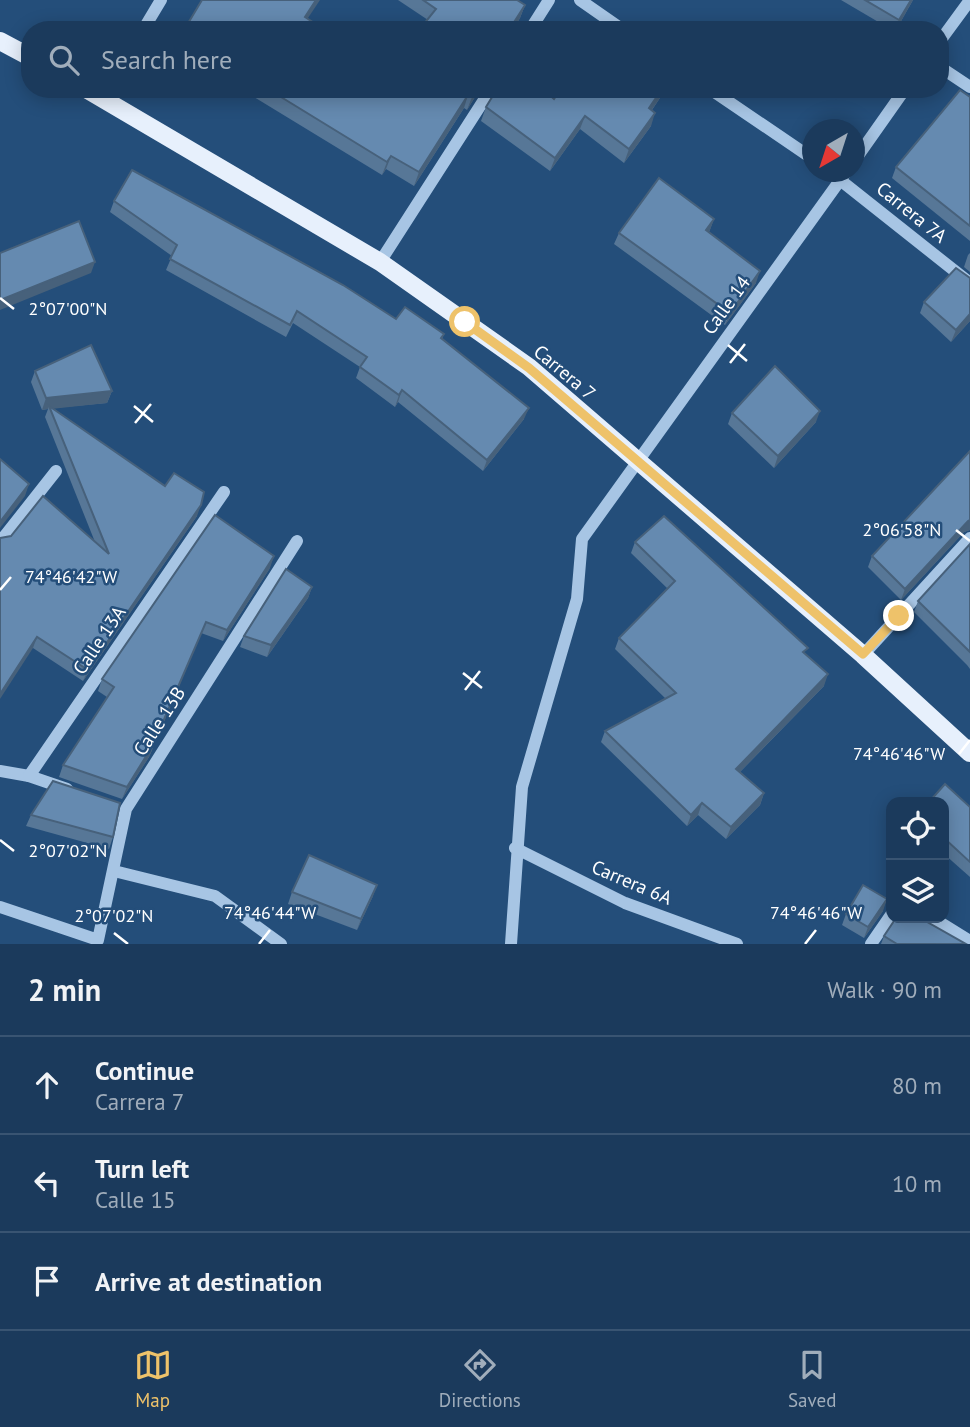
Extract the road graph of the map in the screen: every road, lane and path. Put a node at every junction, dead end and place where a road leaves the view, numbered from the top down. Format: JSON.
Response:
{"nodes":[{"id":1,"x":162,"y":0,"type":"edge"},
{"id":2,"x":549,"y":0,"type":"edge"},
{"id":3,"x":580,"y":0,"type":"edge"},
{"id":4,"x":970,"y":0,"type":"edge"},
{"id":5,"x":149,"y":21,"type":"edge"},
{"id":6,"x":536,"y":21,"type":"edge"},
{"id":7,"x":610,"y":21,"type":"edge"},
{"id":8,"x":949,"y":29,"type":"edge"},
{"id":9,"x":0,"y":41,"type":"edge"},
{"id":10,"x":21,"y":52,"type":"edge"},
{"id":11,"x":949,"y":73,"type":"edge"},
{"id":12,"x":970,"y":87,"type":"edge"},
{"id":13,"x":107,"y":98,"type":"edge"},
{"id":14,"x":485,"y":98,"type":"edge"},
{"id":15,"x":723,"y":98,"type":"edge"},
{"id":16,"x":899,"y":98,"type":"edge"},
{"id":17,"x":865,"y":146,"type":"edge"},
{"id":18,"x":802,"y":152,"type":"edge"},
{"id":19,"x":833,"y":182,"type":"edge"},
{"id":20,"x":849,"y":182,"type":"edge"},
{"id":21,"x":380,"y":261,"type":"junction"},
{"id":22,"x":970,"y":283,"type":"edge"},
{"id":23,"x":638,"y":461,"type":"junction"},
{"id":24,"x":56,"y":471,"type":"dead end"},
{"id":25,"x":224,"y":492,"type":"dead end"},
{"id":26,"x":970,"y":538,"type":"edge"},
{"id":27,"x":297,"y":541,"type":"dead end"},
{"id":28,"x":0,"y":542,"type":"edge"},
{"id":29,"x":863,"y":654,"type":"junction"},
{"id":30,"x":970,"y":753,"type":"edge"},
{"id":31,"x":0,"y":771,"type":"edge"},
{"id":32,"x":29,"y":776,"type":"junction"},
{"id":33,"x":78,"y":792,"type":"edge"},
{"id":34,"x":515,"y":848,"type":"junction"},
{"id":35,"x":114,"y":871,"type":"junction"},
{"id":36,"x":0,"y":907,"type":"edge"},
{"id":37,"x":886,"y":922,"type":"edge"},
{"id":38,"x":941,"y":923,"type":"edge"},
{"id":39,"x":970,"y":941,"type":"edge"},
{"id":40,"x":281,"y":944,"type":"edge"},
{"id":41,"x":511,"y":944,"type":"edge"},
{"id":42,"x":737,"y":944,"type":"edge"},
{"id":43,"x":870,"y":944,"type":"edge"}],
"edges":[{"from":1,"to":5,"type":"street"},
{"from":2,"to":6,"type":"street"},
{"from":3,"to":7,"type":"street"},
{"from":4,"to":8,"type":"street"},
{"from":9,"to":10,"type":"main road"},
{"from":11,"to":12,"type":"street"},
{"from":13,"to":21,"type":"main road","name":"Carrera 7"},
{"from":14,"to":21,"type":"street"},
{"from":15,"to":18,"type":"street"},
{"from":16,"to":17,"type":"street"},
{"from":19,"to":23,"type":"street","name":"Calle 14"},
{"from":20,"to":22,"type":"street","name":"Carrera 7A"},
{"from":21,"to":23,"type":"main road","name":"Carrera 7"},
{"from":23,"to":29,"type":"main road","name":"Carrera 7"},
{"from":23,"to":34,"type":"street","name":"Calle 14"},
{"from":24,"to":28,"type":"street"},
{"from":25,"to":32,"type":"street","name":"Calle 13A"},
{"from":26,"to":29,"type":"street"},
{"from":27,"to":35,"type":"street","name":"Calle 13B"},
{"from":29,"to":30,"type":"main road","name":"Carrera 7"},
{"from":31,"to":32,"type":"street"},
{"from":32,"to":33,"type":"street"},
{"from":34,"to":41,"type":"street","name":"Calle 14"},
{"from":34,"to":42,"type":"street","name":"Carrera 6A"},
{"from":35,"to":36,"type":"street","name":"Calle 13B"},
{"from":35,"to":40,"type":"street"},
{"from":37,"to":43,"type":"street"},
{"from":38,"to":39,"type":"street"}]}
